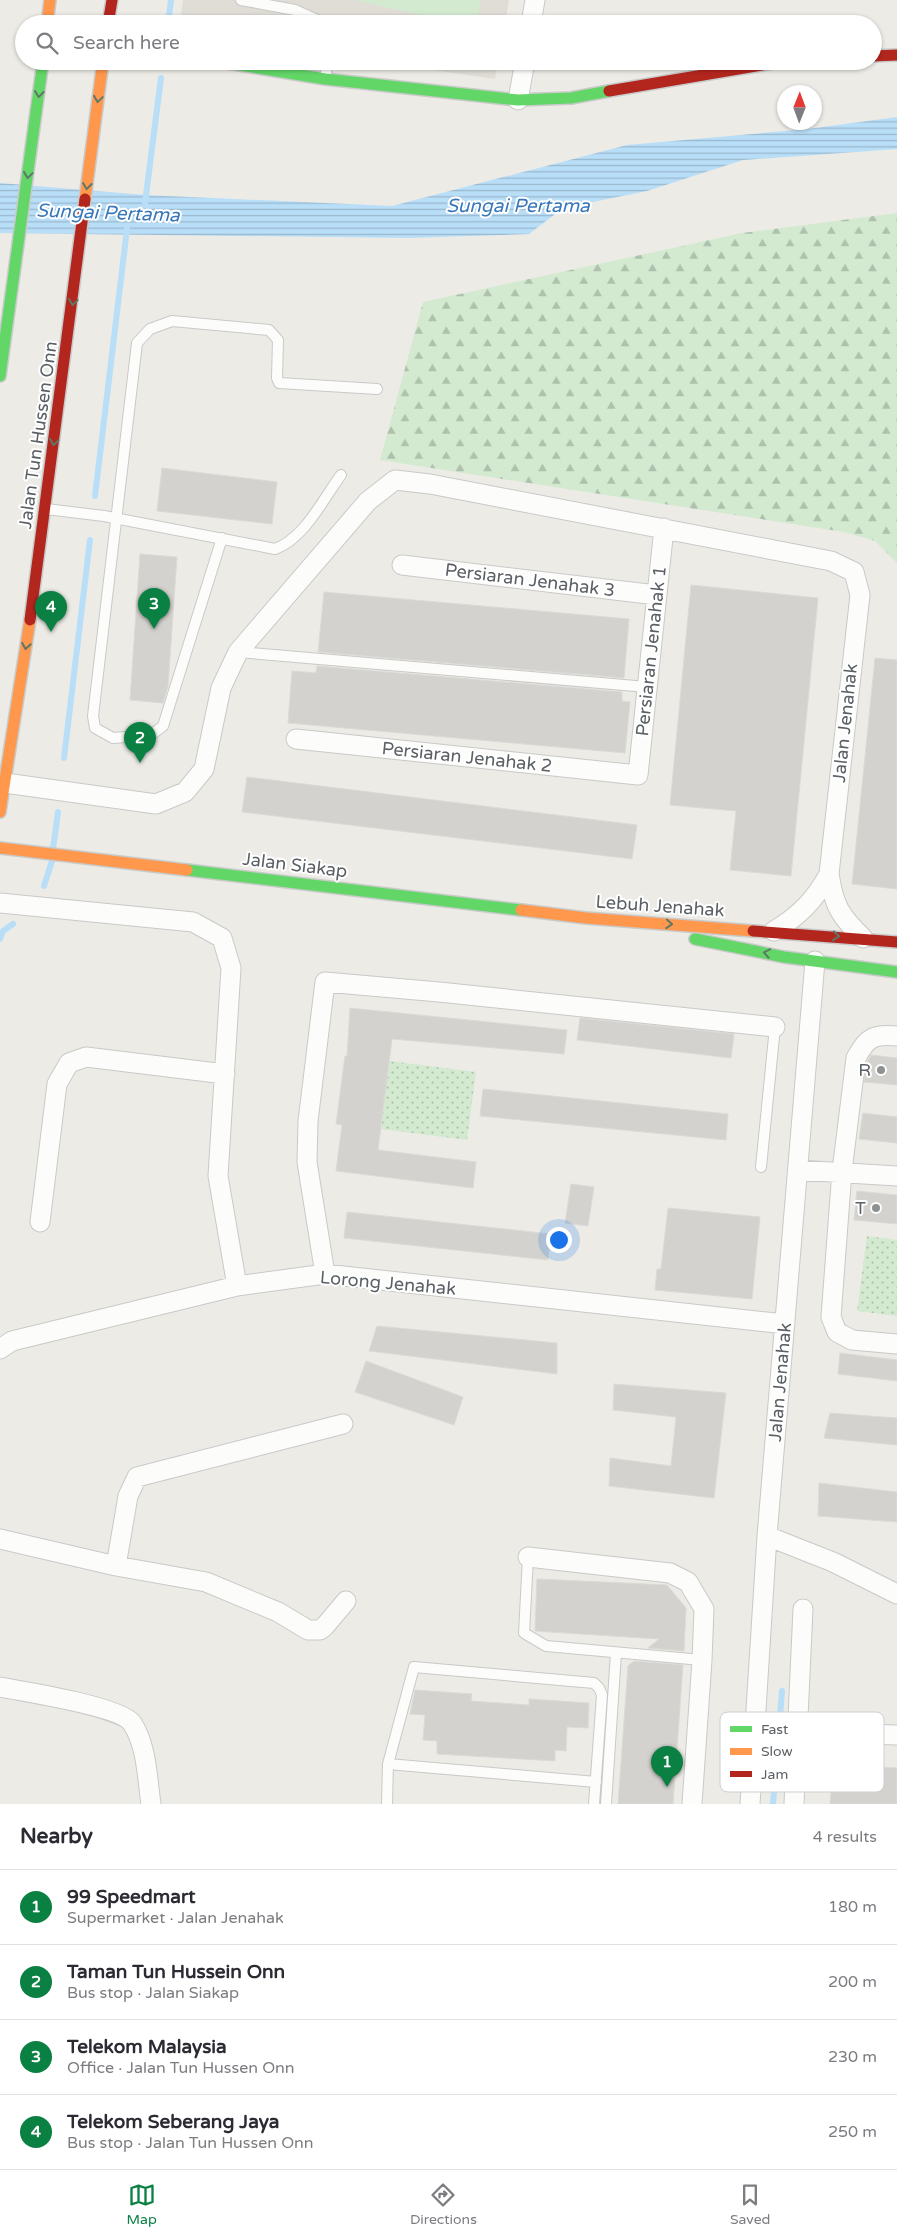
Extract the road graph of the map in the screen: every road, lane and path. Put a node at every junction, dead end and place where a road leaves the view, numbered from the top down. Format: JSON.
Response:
{"nodes":[{"id":1,"x":50,"y":0,"type":"edge"},
{"id":2,"x":112,"y":0,"type":"edge"},
{"id":3,"x":241,"y":0,"type":"edge"},
{"id":4,"x":535,"y":0,"type":"edge"},
{"id":5,"x":48,"y":15,"type":"edge"},
{"id":6,"x":110,"y":15,"type":"edge"},
{"id":7,"x":306,"y":15,"type":"edge"},
{"id":8,"x":532,"y":15,"type":"edge"},
{"id":9,"x":897,"y":55,"type":"edge"},
{"id":10,"x":882,"y":56,"type":"edge"},
{"id":11,"x":42,"y":70,"type":"edge"},
{"id":12,"x":102,"y":70,"type":"edge"},
{"id":13,"x":270,"y":70,"type":"edge"},
{"id":14,"x":326,"y":70,"type":"edge"},
{"id":15,"x":523,"y":70,"type":"edge"},
{"id":16,"x":733,"y":70,"type":"edge"},
{"id":17,"x":324,"y":79,"type":"junction"},
{"id":18,"x":518,"y":100,"type":"junction"},
{"id":19,"x":0,"y":376,"type":"edge"},
{"id":20,"x":377,"y":389,"type":"dead end"},
{"id":21,"x":342,"y":475,"type":"dead end"},
{"id":22,"x":46,"y":509,"type":"junction"},
{"id":23,"x":117,"y":519,"type":"junction"},
{"id":24,"x":664,"y":528,"type":"junction"},
{"id":25,"x":222,"y":538,"type":"junction"},
{"id":26,"x":402,"y":564,"type":"dead end"},
{"id":27,"x":657,"y":595,"type":"junction"},
{"id":28,"x":238,"y":652,"type":"junction"},
{"id":29,"x":647,"y":687,"type":"junction"},
{"id":30,"x":296,"y":739,"type":"dead end"},
{"id":31,"x":638,"y":775,"type":"joint"},
{"id":32,"x":5,"y":783,"type":"junction"},
{"id":33,"x":0,"y":812,"type":"edge"},
{"id":34,"x":0,"y":848,"type":"edge"},
{"id":35,"x":829,"y":874,"type":"junction"},
{"id":36,"x":0,"y":903,"type":"edge"},
{"id":37,"x":586,"y":918,"type":"junction"},
{"id":38,"x":774,"y":931,"type":"junction"},
{"id":39,"x":863,"y":938,"type":"junction"},
{"id":40,"x":897,"y":942,"type":"edge"},
{"id":41,"x":815,"y":961,"type":"junction"},
{"id":42,"x":897,"y":972,"type":"edge"},
{"id":43,"x":775,"y":1028,"type":"joint"},
{"id":44,"x":897,"y":1036,"type":"edge"},
{"id":45,"x":225,"y":1074,"type":"junction"},
{"id":46,"x":761,"y":1167,"type":"dead end"},
{"id":47,"x":798,"y":1170,"type":"junction"},
{"id":48,"x":842,"y":1171,"type":"junction"},
{"id":49,"x":897,"y":1176,"type":"edge"},
{"id":50,"x":40,"y":1222,"type":"dead end"},
{"id":51,"x":325,"y":1274,"type":"junction"},
{"id":52,"x":237,"y":1286,"type":"junction"},
{"id":53,"x":785,"y":1324,"type":"junction"},
{"id":54,"x":897,"y":1344,"type":"edge"},
{"id":55,"x":0,"y":1349,"type":"edge"},
{"id":56,"x":343,"y":1424,"type":"dead end"},
{"id":57,"x":767,"y":1536,"type":"junction"},
{"id":58,"x":0,"y":1539,"type":"edge"},
{"id":59,"x":528,"y":1557,"type":"joint"},
{"id":60,"x":116,"y":1566,"type":"junction"},
{"id":61,"x":897,"y":1594,"type":"edge"},
{"id":62,"x":346,"y":1601,"type":"dead end"},
{"id":63,"x":803,"y":1610,"type":"dead end"},
{"id":64,"x":616,"y":1653,"type":"junction"},
{"id":65,"x":702,"y":1660,"type":"junction"},
{"id":66,"x":0,"y":1686,"type":"edge"},
{"id":67,"x":756,"y":1712,"type":"edge"},
{"id":68,"x":800,"y":1712,"type":"edge"},
{"id":69,"x":884,"y":1735,"type":"edge"},
{"id":70,"x":897,"y":1735,"type":"edge"},
{"id":71,"x":388,"y":1764,"type":"junction"},
{"id":72,"x":596,"y":1782,"type":"junction"},
{"id":73,"x":151,"y":1804,"type":"edge"},
{"id":74,"x":387,"y":1804,"type":"edge"},
{"id":75,"x":594,"y":1804,"type":"edge"},
{"id":76,"x":606,"y":1804,"type":"edge"},
{"id":77,"x":692,"y":1804,"type":"edge"}],
"edges":[{"from":1,"to":5,"type":"main road"},
{"from":2,"to":6,"type":"main road"},
{"from":3,"to":7,"type":"lane"},
{"from":4,"to":8,"type":"street"},
{"from":9,"to":10,"type":"main road"},
{"from":11,"to":19,"type":"main road","one_way":true},
{"from":12,"to":22,"type":"main road","name":"Jalan Tun Hussen Onn","one_way":true},
{"from":13,"to":17,"type":"main road"},
{"from":14,"to":17,"type":"lane"},
{"from":15,"to":18,"type":"street"},
{"from":16,"to":18,"type":"main road"},
{"from":17,"to":18,"type":"main road"},
{"from":20,"to":23,"type":"lane"},
{"from":21,"to":25,"type":"lane"},
{"from":22,"to":23,"type":"lane"},
{"from":22,"to":32,"type":"main road","name":"Jalan Tun Hussen Onn","one_way":true},
{"from":23,"to":25,"type":"lane"},
{"from":23,"to":25,"type":"lane"},
{"from":24,"to":27,"type":"street","name":"Persiaran Jenahak 1"},
{"from":24,"to":28,"type":"street"},
{"from":24,"to":35,"type":"street","name":"Jalan Jenahak"},
{"from":26,"to":27,"type":"street","name":"Persiaran Jenahak 3"},
{"from":27,"to":29,"type":"street","name":"Persiaran Jenahak 1"},
{"from":28,"to":29,"type":"lane"},
{"from":28,"to":32,"type":"street"},
{"from":29,"to":31,"type":"street","name":"Persiaran Jenahak 1"},
{"from":30,"to":31,"type":"street","name":"Persiaran Jenahak 2"},
{"from":32,"to":33,"type":"main road","name":"Jalan Tun Hussen Onn"},
{"from":34,"to":37,"type":"main road","name":"Jalan Siakap"},
{"from":35,"to":38,"type":"street","name":"Jalan Jenahak"},
{"from":35,"to":39,"type":"street","name":"Jalan Jenahak"},
{"from":36,"to":45,"type":"street"},
{"from":37,"to":38,"type":"main road","name":"Lebuh Jenahak","one_way":true},
{"from":41,"to":37,"type":"main road","name":"Lebuh Jenahak","one_way":true},
{"from":38,"to":39,"type":"main road","name":"Lebuh Jenahak","one_way":true},
{"from":39,"to":40,"type":"main road","name":"Lebuh Jenahak"},
{"from":41,"to":42,"type":"main road","name":"Lebuh Jenahak"},
{"from":41,"to":47,"type":"street","name":"Jalan Jenahak"},
{"from":43,"to":46,"type":"lane"},
{"from":43,"to":51,"type":"street"},
{"from":44,"to":48,"type":"street"},
{"from":45,"to":50,"type":"street"},
{"from":45,"to":52,"type":"street"},
{"from":47,"to":48,"type":"street"},
{"from":47,"to":53,"type":"street","name":"Jalan Jenahak"},
{"from":48,"to":49,"type":"street"},
{"from":48,"to":54,"type":"street"},
{"from":51,"to":52,"type":"street","name":"Lorong Jenahak"},
{"from":51,"to":53,"type":"street","name":"Lorong Jenahak"},
{"from":52,"to":55,"type":"street","name":"Lorong Jenahak"},
{"from":53,"to":57,"type":"street","name":"Jalan Jenahak"},
{"from":56,"to":60,"type":"street"},
{"from":57,"to":61,"type":"street"},
{"from":57,"to":67,"type":"street","name":"Jalan Jenahak"},
{"from":58,"to":60,"type":"street"},
{"from":59,"to":64,"type":"lane"},
{"from":59,"to":65,"type":"street"},
{"from":60,"to":62,"type":"street"},
{"from":63,"to":68,"type":"street"},
{"from":64,"to":65,"type":"lane"},
{"from":64,"to":76,"type":"lane"},
{"from":65,"to":77,"type":"street"},
{"from":66,"to":73,"type":"street"},
{"from":69,"to":70,"type":"street"},
{"from":71,"to":72,"type":"lane"},
{"from":71,"to":72,"type":"lane"},
{"from":71,"to":74,"type":"lane"},
{"from":72,"to":75,"type":"lane"}]}
